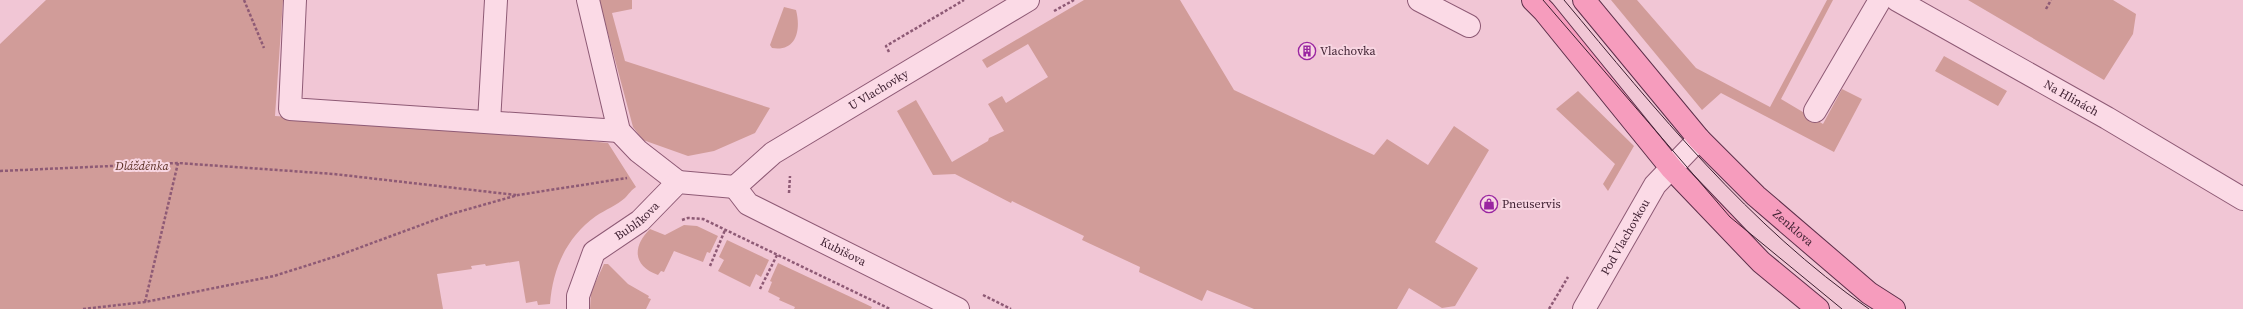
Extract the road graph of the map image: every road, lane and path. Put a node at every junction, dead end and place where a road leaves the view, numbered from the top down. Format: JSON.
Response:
{"nodes":[{"id":1,"x":295,"y":0,"type":"edge"},
{"id":2,"x":496,"y":0,"type":"edge"},
{"id":3,"x":588,"y":0,"type":"edge"},
{"id":4,"x":1028,"y":0,"type":"edge"},
{"id":5,"x":1074,"y":0,"type":"edge"},
{"id":6,"x":1419,"y":0,"type":"edge"},
{"id":7,"x":1533,"y":0,"type":"edge"},
{"id":8,"x":1584,"y":0,"type":"edge"},
{"id":9,"x":1880,"y":0,"type":"edge"},
{"id":10,"x":1897,"y":0,"type":"edge"},
{"id":11,"x":2052,"y":0,"type":"edge"},
{"id":12,"x":2046,"y":8,"type":"dead end"},
{"id":13,"x":1053,"y":12,"type":"dead end"},
{"id":14,"x":1469,"y":26,"type":"dead end"},
{"id":15,"x":1815,"y":111,"type":"dead end"},
{"id":16,"x":489,"y":122,"type":"junction"},
{"id":17,"x":619,"y":131,"type":"junction"},
{"id":18,"x":1699,"y":139,"type":"junction"},
{"id":19,"x":178,"y":163,"type":"junction"},
{"id":20,"x":657,"y":165,"type":"junction"},
{"id":21,"x":1672,"y":169,"type":"junction"},
{"id":22,"x":0,"y":171,"type":"edge"},
{"id":23,"x":791,"y":174,"type":"dead end"},
{"id":24,"x":678,"y":182,"type":"junction"},
{"id":25,"x":735,"y":187,"type":"junction"},
{"id":26,"x":518,"y":195,"type":"junction"},
{"id":27,"x":788,"y":195,"type":"dead end"},
{"id":28,"x":2243,"y":199,"type":"edge"},
{"id":29,"x":640,"y":221,"type":"junction"},
{"id":30,"x":725,"y":230,"type":"junction"},
{"id":31,"x":776,"y":255,"type":"junction"},
{"id":32,"x":710,"y":266,"type":"dead end"},
{"id":33,"x":760,"y":289,"type":"dead end"},
{"id":34,"x":975,"y":292,"type":"dead end"},
{"id":35,"x":145,"y":302,"type":"junction"},
{"id":36,"x":83,"y":309,"type":"edge"},
{"id":37,"x":578,"y":309,"type":"edge"},
{"id":38,"x":890,"y":309,"type":"edge"},
{"id":39,"x":958,"y":309,"type":"edge"},
{"id":40,"x":1011,"y":309,"type":"edge"},
{"id":41,"x":1584,"y":309,"type":"edge"},
{"id":42,"x":1818,"y":309,"type":"edge"},
{"id":43,"x":1894,"y":309,"type":"edge"}],
"edges":[{"from":1,"to":16,"type":"street"},
{"from":2,"to":16,"type":"street"},
{"from":3,"to":17,"type":"street"},
{"from":4,"to":25,"type":"street","name":"U Vlachovky"},
{"from":5,"to":13,"type":"path"},
{"from":6,"to":14,"type":"street"},
{"from":7,"to":21,"type":"main road"},
{"from":8,"to":18,"type":"main road","name":"Zenklova"},
{"from":9,"to":15,"type":"street"},
{"from":10,"to":28,"type":"street","name":"Na Hlinách"},
{"from":11,"to":12,"type":"path"},
{"from":16,"to":17,"type":"street"},
{"from":17,"to":20,"type":"street"},
{"from":18,"to":21,"type":"street"},
{"from":18,"to":43,"type":"main road","name":"Zenklova"},
{"from":19,"to":22,"type":"path"},
{"from":19,"to":26,"type":"path"},
{"from":19,"to":35,"type":"path"},
{"from":20,"to":24,"type":"street"},
{"from":20,"to":26,"type":"path"},
{"from":21,"to":41,"type":"street","name":"Pod Vlachovkou"},
{"from":21,"to":42,"type":"main road"},
{"from":23,"to":27,"type":"path"},
{"from":24,"to":25,"type":"street"},
{"from":24,"to":29,"type":"street","name":"Bublíkova"},
{"from":25,"to":39,"type":"street","name":"Kubišova"},
{"from":26,"to":35,"type":"path"},
{"from":29,"to":30,"type":"path"},
{"from":29,"to":37,"type":"street","name":"Bublíkova"},
{"from":30,"to":31,"type":"path"},
{"from":30,"to":32,"type":"path"},
{"from":31,"to":33,"type":"path"},
{"from":31,"to":38,"type":"path"},
{"from":34,"to":40,"type":"path"},
{"from":35,"to":36,"type":"path"}]}
